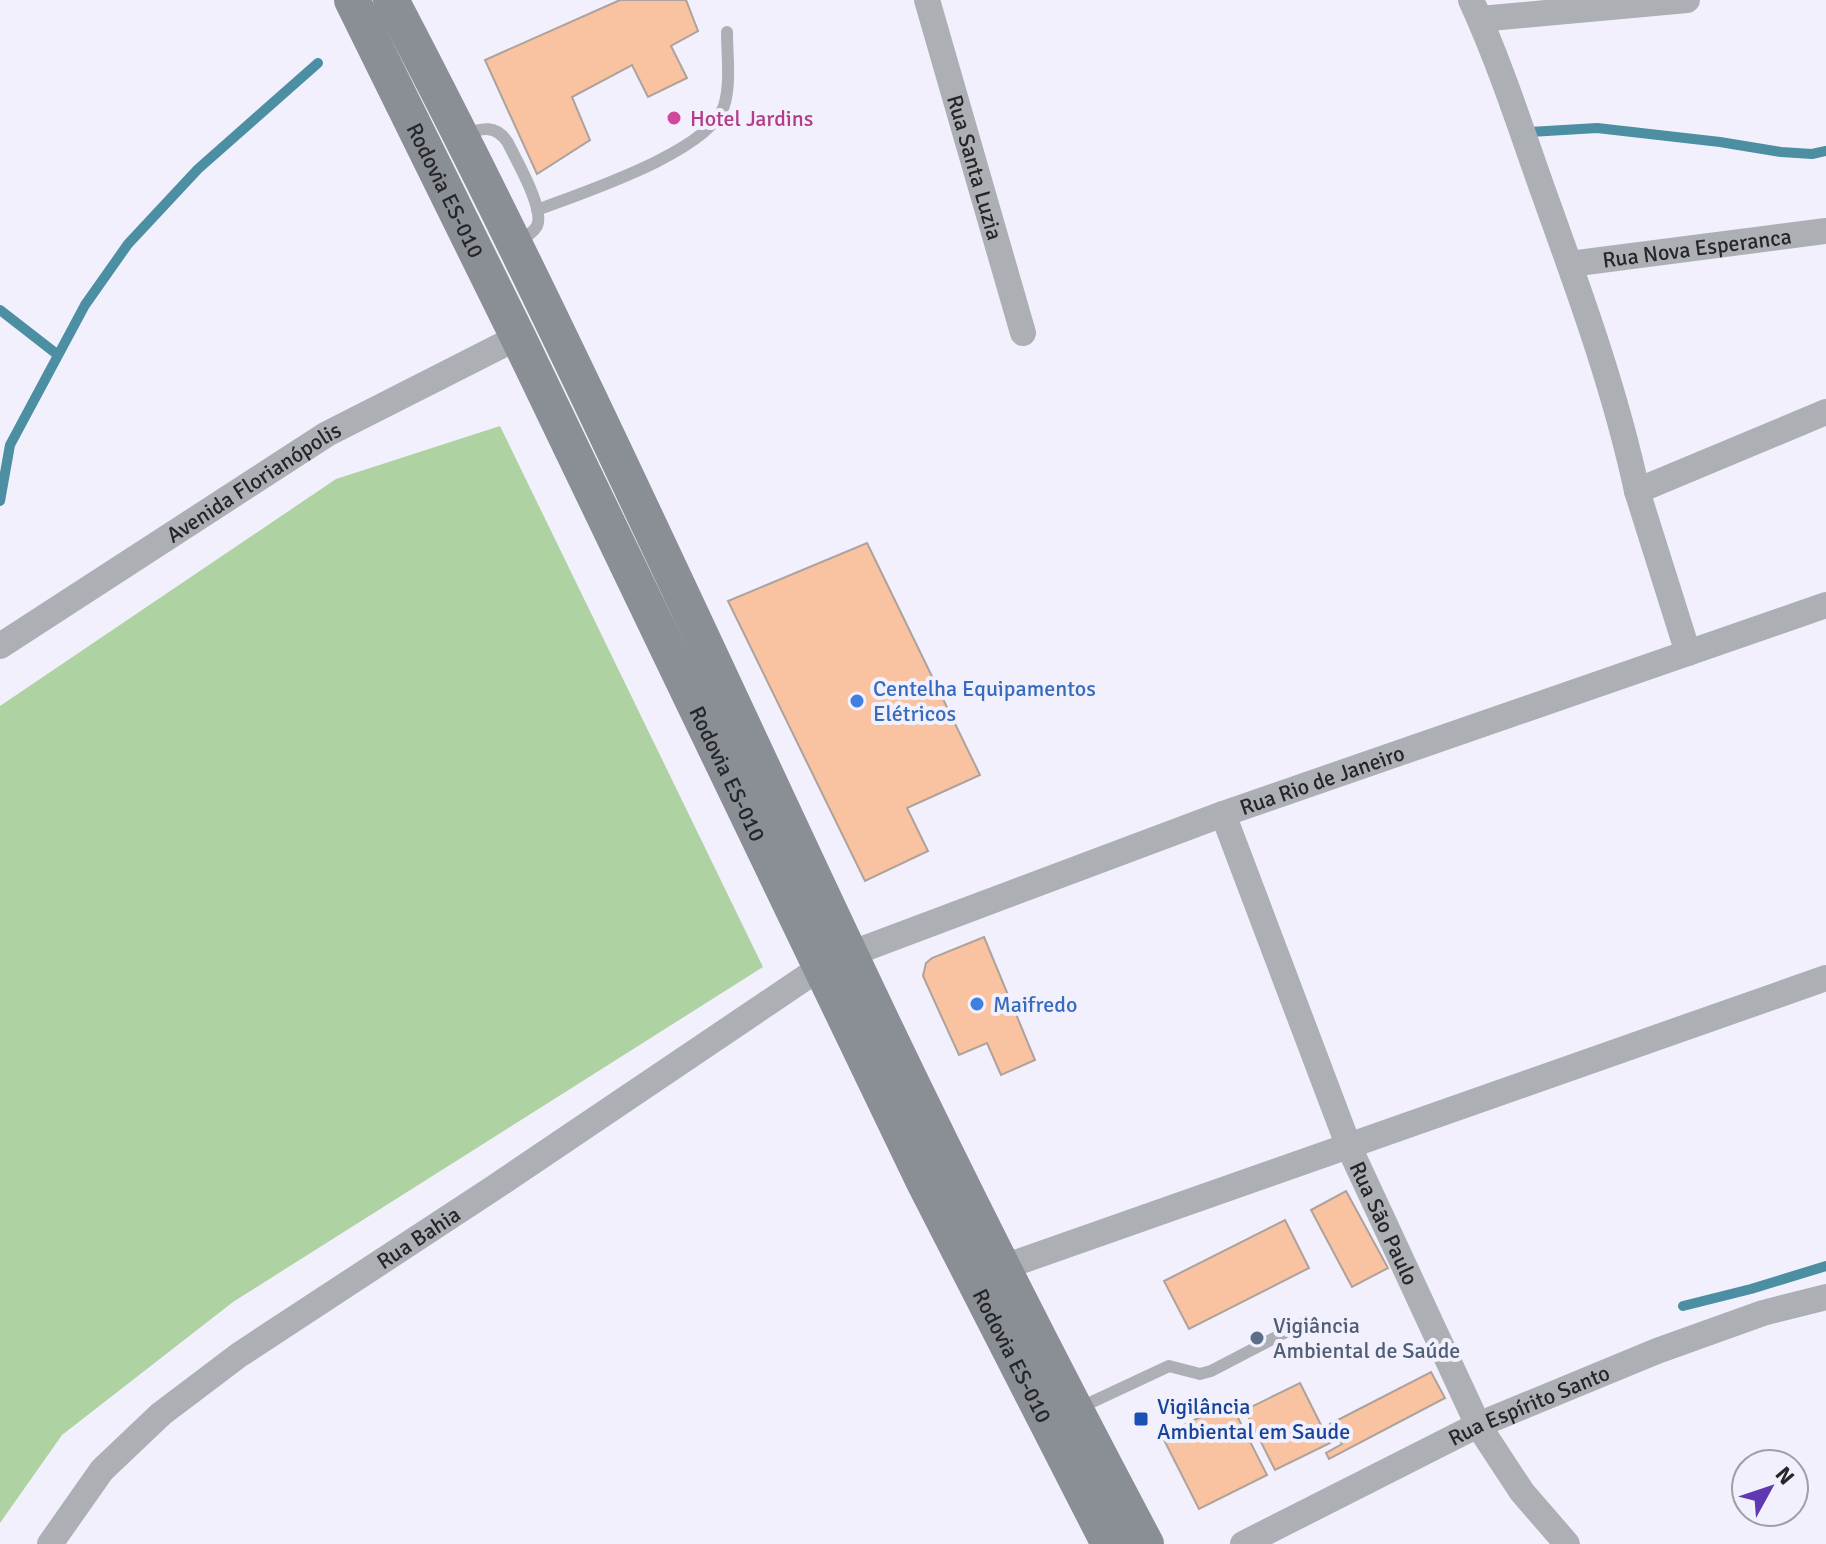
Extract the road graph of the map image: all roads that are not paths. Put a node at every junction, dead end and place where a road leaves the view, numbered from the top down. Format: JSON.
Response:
{"nodes":[{"id":1,"x":352,"y":0,"type":"edge"},
{"id":2,"x":391,"y":0,"type":"edge"},
{"id":3,"x":927,"y":0,"type":"edge"},
{"id":4,"x":1687,"y":0,"type":"edge"},
{"id":5,"x":1650,"y":2,"type":"edge"},
{"id":6,"x":1476,"y":10,"type":"edge"},
{"id":7,"x":727,"y":32,"type":"dead end"},
{"id":8,"x":462,"y":136,"type":"junction"},
{"id":9,"x":537,"y":210,"type":"junction"},
{"id":10,"x":1826,"y":231,"type":"edge"},
{"id":11,"x":514,"y":243,"type":"junction"},
{"id":12,"x":1570,"y":264,"type":"junction"},
{"id":13,"x":1023,"y":333,"type":"dead end"},
{"id":14,"x":518,"y":337,"type":"junction"},
{"id":15,"x":1826,"y":412,"type":"edge"},
{"id":16,"x":1637,"y":491,"type":"junction"},
{"id":17,"x":1826,"y":605,"type":"edge"},
{"id":18,"x":0,"y":646,"type":"edge"},
{"id":19,"x":1688,"y":653,"type":"junction"},
{"id":20,"x":1223,"y":814,"type":"junction"},
{"id":21,"x":836,"y":961,"type":"junction"},
{"id":22,"x":1826,"y":978,"type":"edge"},
{"id":23,"x":1349,"y":1147,"type":"junction"},
{"id":24,"x":1004,"y":1267,"type":"junction"},
{"id":25,"x":1826,"y":1297,"type":"edge"},
{"id":26,"x":1307,"y":1321,"type":"dead end"},
{"id":27,"x":1075,"y":1411,"type":"junction"},
{"id":28,"x":1478,"y":1425,"type":"junction"},
{"id":29,"x":50,"y":1544,"type":"edge"},
{"id":30,"x":1109,"y":1544,"type":"edge"},
{"id":31,"x":1146,"y":1544,"type":"edge"},
{"id":32,"x":1243,"y":1544,"type":"edge"},
{"id":33,"x":1567,"y":1544,"type":"edge"}],
"edges":[{"from":1,"to":14,"type":"main road","name":"Rodovia ES-010"},
{"from":2,"to":8,"type":"main road","name":"Rodovia ES-010"},
{"from":3,"to":13,"type":"street","name":"Rua Santa Luzia"},
{"from":4,"to":5,"type":"street"},
{"from":5,"to":6,"type":"street"},
{"from":6,"to":12,"type":"street"},
{"from":7,"to":9,"type":"lane"},
{"from":8,"to":9,"type":"lane"},
{"from":8,"to":11,"type":"main road","name":"Rodovia ES-010"},
{"from":9,"to":11,"type":"lane"},
{"from":10,"to":12,"type":"street","name":"Rua Nova Esperanca"},
{"from":11,"to":21,"type":"main road","name":"Rodovia ES-010"},
{"from":12,"to":16,"type":"street"},
{"from":14,"to":18,"type":"street","name":"Avenida Florianópolis"},
{"from":14,"to":21,"type":"main road","name":"Rodovia ES-010"},
{"from":15,"to":16,"type":"street"},
{"from":16,"to":19,"type":"street"},
{"from":17,"to":19,"type":"street","name":"Rua Rio de Janeiro"},
{"from":19,"to":20,"type":"street","name":"Rua Rio de Janeiro"},
{"from":20,"to":21,"type":"street","name":"Rua Rio de Janeiro"},
{"from":20,"to":23,"type":"street","name":"Rua São Paulo"},
{"from":21,"to":24,"type":"main road","name":"Rodovia ES-010"},
{"from":21,"to":29,"type":"street","name":"Rua Bahia"},
{"from":21,"to":30,"type":"main road","name":"Rodovia ES-010"},
{"from":22,"to":23,"type":"street"},
{"from":23,"to":24,"type":"street"},
{"from":23,"to":28,"type":"street","name":"Rua São Paulo"},
{"from":24,"to":27,"type":"main road","name":"Rodovia ES-010"},
{"from":25,"to":28,"type":"street","name":"Rua Espírito Santo"},
{"from":26,"to":27,"type":"lane"},
{"from":27,"to":31,"type":"main road","name":"Rodovia ES-010"},
{"from":28,"to":32,"type":"street","name":"Rua Espírito Santo"},
{"from":28,"to":33,"type":"street","name":"Rua São Paulo"}]}
